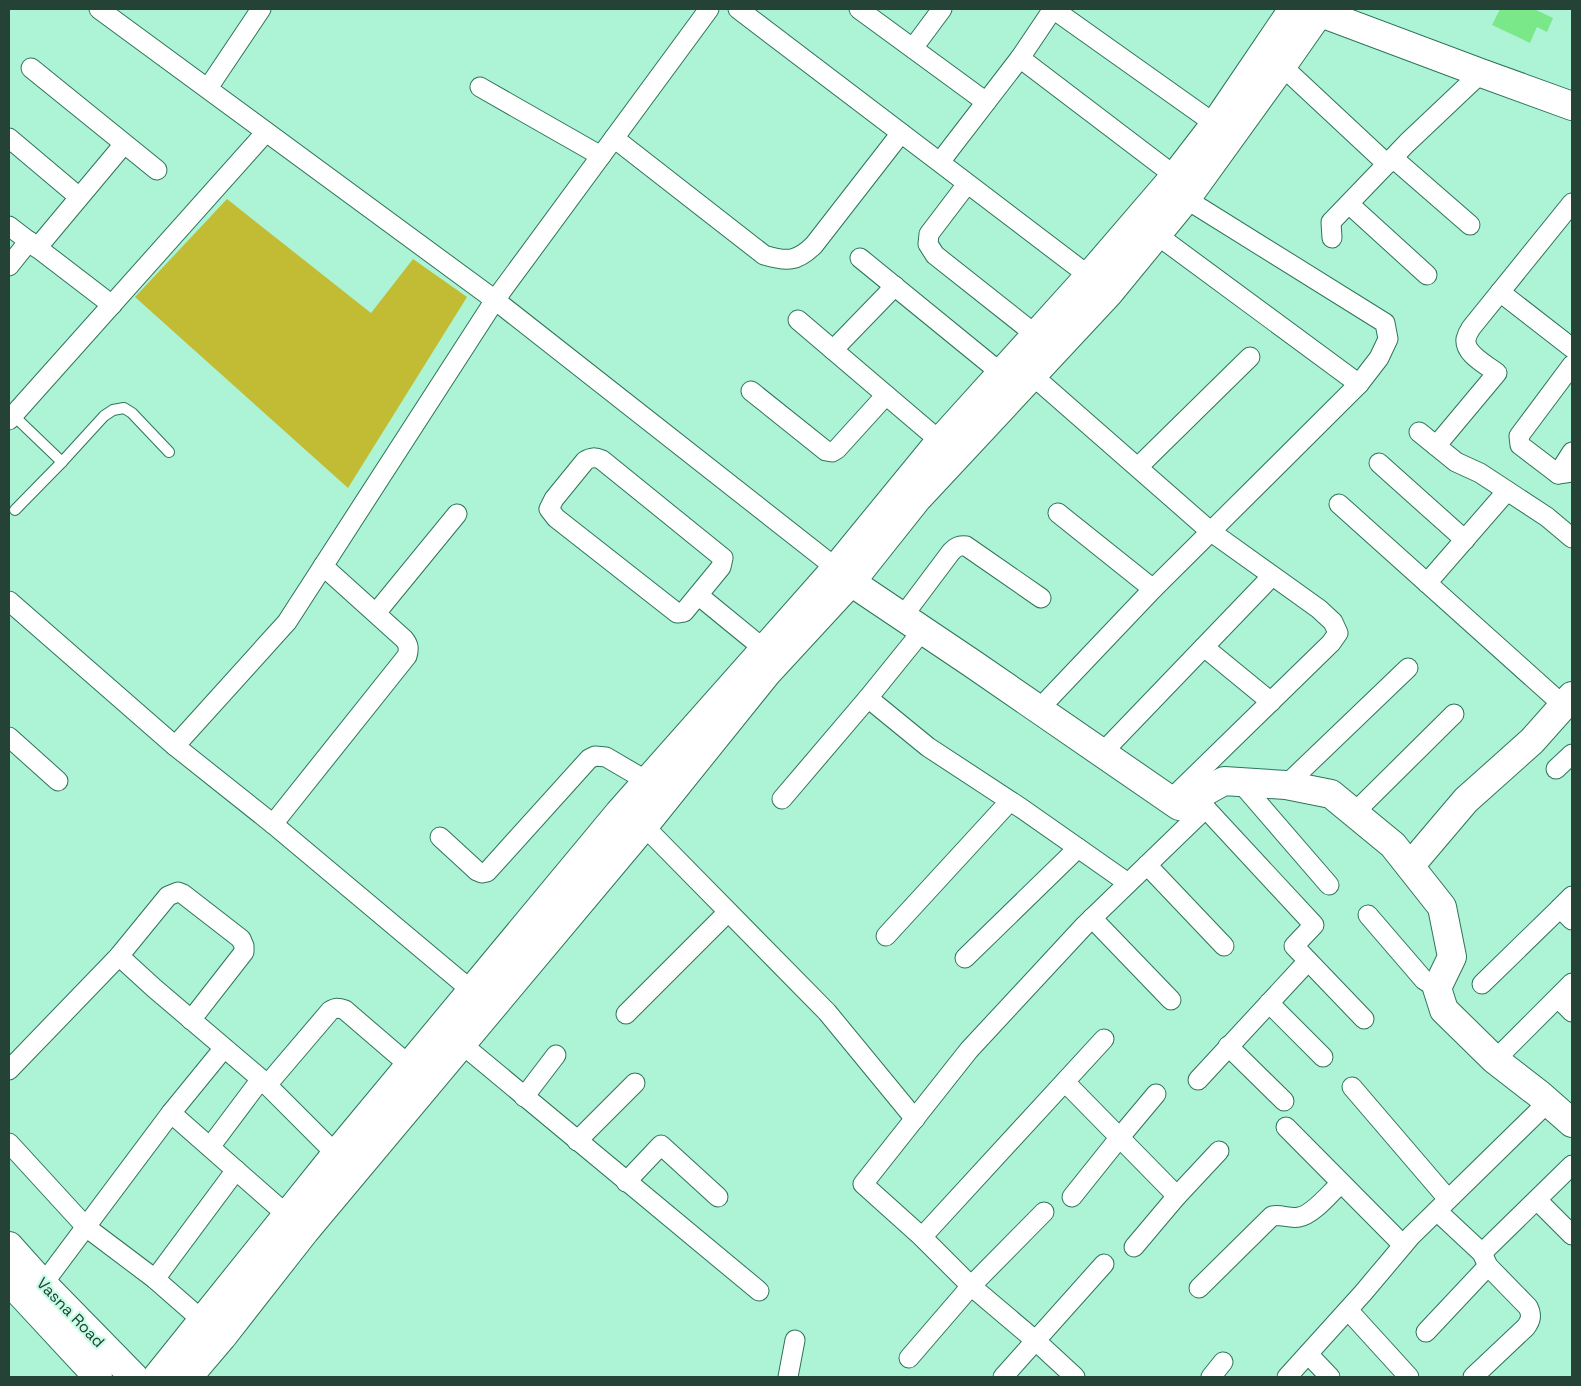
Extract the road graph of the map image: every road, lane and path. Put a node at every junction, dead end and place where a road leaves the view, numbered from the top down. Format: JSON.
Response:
{"nodes":[{"id":1,"x":99,"y":9,"type":"edge"},
{"id":2,"x":261,"y":9,"type":"edge"},
{"id":3,"x":709,"y":9,"type":"edge"},
{"id":4,"x":738,"y":9,"type":"edge"},
{"id":5,"x":859,"y":9,"type":"edge"},
{"id":6,"x":942,"y":9,"type":"edge"},
{"id":7,"x":1053,"y":9,"type":"edge"},
{"id":8,"x":1311,"y":10,"type":"edge"},
{"id":9,"x":913,"y":48,"type":"junction"},
{"id":10,"x":1020,"y":58,"type":"junction"},
{"id":11,"x":1282,"y":66,"type":"junction"},
{"id":12,"x":31,"y":68,"type":"dead end"},
{"id":13,"x":1481,"y":73,"type":"junction"},
{"id":14,"x":480,"y":87,"type":"dead end"},
{"id":15,"x":208,"y":88,"type":"junction"},
{"id":16,"x":986,"y":102,"type":"junction"},
{"id":17,"x":1572,"y":106,"type":"edge"},
{"id":18,"x":1214,"y":124,"type":"junction"},
{"id":19,"x":266,"y":132,"type":"junction"},
{"id":20,"x":901,"y":133,"type":"junction"},
{"id":21,"x":9,"y":138,"type":"edge"},
{"id":22,"x":614,"y":138,"type":"junction"},
{"id":23,"x":124,"y":144,"type":"junction"},
{"id":24,"x":601,"y":156,"type":"junction"},
{"id":25,"x":1390,"y":161,"type":"junction"},
{"id":26,"x":940,"y":162,"type":"junction"},
{"id":27,"x":157,"y":170,"type":"dead end"},
{"id":28,"x":967,"y":184,"type":"junction"},
{"id":29,"x":1181,"y":187,"type":"junction"},
{"id":30,"x":79,"y":197,"type":"junction"},
{"id":31,"x":1572,"y":202,"type":"edge"},
{"id":32,"x":1349,"y":204,"type":"junction"},
{"id":33,"x":1470,"y":225,"type":"dead end"},
{"id":34,"x":9,"y":226,"type":"edge"},
{"id":35,"x":1157,"y":235,"type":"junction"},
{"id":36,"x":1332,"y":238,"type":"dead end"},
{"id":37,"x":33,"y":245,"type":"junction"},
{"id":38,"x":860,"y":258,"type":"dead end"},
{"id":39,"x":9,"y":266,"type":"edge"},
{"id":40,"x":1427,"y":275,"type":"dead end"},
{"id":41,"x":1099,"y":285,"type":"junction"},
{"id":42,"x":894,"y":286,"type":"junction"},
{"id":43,"x":1500,"y":292,"type":"junction"},
{"id":44,"x":495,"y":300,"type":"junction"},
{"id":45,"x":112,"y":305,"type":"junction"},
{"id":46,"x":798,"y":320,"type":"dead end"},
{"id":47,"x":1036,"y":335,"type":"junction"},
{"id":48,"x":1572,"y":348,"type":"edge"},
{"id":49,"x":833,"y":350,"type":"junction"},
{"id":50,"x":1250,"y":357,"type":"dead end"},
{"id":51,"x":1572,"y":365,"type":"edge"},
{"id":52,"x":1016,"y":369,"type":"junction"},
{"id":53,"x":1359,"y":384,"type":"junction"},
{"id":54,"x":751,"y":391,"type":"dead end"},
{"id":55,"x":886,"y":395,"type":"junction"},
{"id":56,"x":11,"y":417,"type":"edge"},
{"id":57,"x":1419,"y":432,"type":"dead end"},
{"id":58,"x":940,"y":441,"type":"junction"},
{"id":59,"x":1436,"y":446,"type":"junction"},
{"id":60,"x":169,"y":452,"type":"dead end"},
{"id":61,"x":1572,"y":452,"type":"edge"},
{"id":62,"x":62,"y":462,"type":"junction"},
{"id":63,"x":1379,"y":463,"type":"dead end"},
{"id":64,"x":1138,"y":467,"type":"junction"},
{"id":65,"x":1565,"y":473,"type":"edge"},
{"id":66,"x":1507,"y":492,"type":"junction"},
{"id":67,"x":1339,"y":504,"type":"dead end"},
{"id":68,"x":15,"y":510,"type":"dead end"},
{"id":69,"x":1058,"y":513,"type":"dead end"},
{"id":70,"x":457,"y":514,"type":"dead end"},
{"id":71,"x":1210,"y":531,"type":"junction"},
{"id":72,"x":1572,"y":538,"type":"edge"},
{"id":73,"x":1465,"y":540,"type":"junction"},
{"id":74,"x":323,"y":566,"type":"junction"},
{"id":75,"x":843,"y":575,"type":"junction"},
{"id":76,"x":1272,"y":576,"type":"junction"},
{"id":77,"x":1427,"y":583,"type":"junction"},
{"id":78,"x":1153,"y":589,"type":"junction"},
{"id":79,"x":698,"y":596,"type":"junction"},
{"id":80,"x":1041,"y":598,"type":"dead end"},
{"id":81,"x":9,"y":602,"type":"edge"},
{"id":82,"x":376,"y":613,"type":"junction"},
{"id":83,"x":913,"y":623,"type":"junction"},
{"id":84,"x":1204,"y":647,"type":"junction"},
{"id":85,"x":764,"y":649,"type":"junction"},
{"id":86,"x":1408,"y":668,"type":"dead end"},
{"id":87,"x":868,"y":698,"type":"junction"},
{"id":88,"x":1567,"y":700,"type":"edge"},
{"id":89,"x":1271,"y":702,"type":"junction"},
{"id":90,"x":1039,"y":709,"type":"junction"},
{"id":91,"x":1454,"y":714,"type":"dead end"},
{"id":92,"x":9,"y":737,"type":"edge"},
{"id":93,"x":175,"y":746,"type":"junction"},
{"id":94,"x":1102,"y":753,"type":"junction"},
{"id":95,"x":1572,"y":754,"type":"edge"},
{"id":96,"x":1556,"y":769,"type":"dead end"},
{"id":97,"x":58,"y":781,"type":"dead end"},
{"id":98,"x":647,"y":781,"type":"junction"},
{"id":99,"x":1240,"y":782,"type":"junction"},
{"id":100,"x":1286,"y":785,"type":"junction"},
{"id":101,"x":782,"y":799,"type":"dead end"},
{"id":102,"x":1010,"y":801,"type":"junction"},
{"id":103,"x":1191,"y":802,"type":"junction"},
{"id":104,"x":622,"y":809,"type":"junction"},
{"id":105,"x":1354,"y":813,"type":"junction"},
{"id":106,"x":273,"y":824,"type":"junction"},
{"id":107,"x":644,"y":826,"type":"junction"},
{"id":108,"x":440,"y":837,"type":"dead end"},
{"id":109,"x":1078,"y":848,"type":"junction"},
{"id":110,"x":1147,"y":865,"type":"junction"},
{"id":111,"x":1410,"y":866,"type":"junction"},
{"id":112,"x":1128,"y":883,"type":"junction"},
{"id":113,"x":1329,"y":885,"type":"dead end"},
{"id":114,"x":1568,"y":908,"type":"edge"},
{"id":115,"x":728,"y":912,"type":"junction"},
{"id":116,"x":1368,"y":915,"type":"dead end"},
{"id":117,"x":1092,"y":918,"type":"junction"},
{"id":118,"x":886,"y":936,"type":"dead end"},
{"id":119,"x":1224,"y":946,"type":"dead end"},
{"id":120,"x":119,"y":956,"type":"junction"},
{"id":121,"x":965,"y":958,"type":"dead end"},
{"id":122,"x":1308,"y":961,"type":"junction"},
{"id":123,"x":1572,"y":983,"type":"edge"},
{"id":124,"x":1482,"y":984,"type":"dead end"},
{"id":125,"x":1437,"y":988,"type":"junction"},
{"id":126,"x":471,"y":990,"type":"junction"},
{"id":127,"x":1558,"y":998,"type":"junction"},
{"id":128,"x":1171,"y":1000,"type":"dead end"},
{"id":129,"x":1269,"y":1003,"type":"junction"},
{"id":130,"x":1572,"y":1012,"type":"edge"},
{"id":131,"x":626,"y":1014,"type":"dead end"},
{"id":132,"x":1364,"y":1019,"type":"dead end"},
{"id":133,"x":191,"y":1020,"type":"junction"},
{"id":134,"x":440,"y":1027,"type":"junction"},
{"id":135,"x":1104,"y":1039,"type":"dead end"},
{"id":136,"x":462,"y":1045,"type":"junction"},
{"id":137,"x":1228,"y":1046,"type":"junction"},
{"id":138,"x":224,"y":1048,"type":"junction"},
{"id":139,"x":556,"y":1055,"type":"dead end"},
{"id":140,"x":1324,"y":1057,"type":"dead end"},
{"id":141,"x":1495,"y":1060,"type":"junction"},
{"id":142,"x":409,"y":1065,"type":"junction"},
{"id":143,"x":9,"y":1070,"type":"edge"},
{"id":144,"x":1198,"y":1080,"type":"dead end"},
{"id":145,"x":264,"y":1082,"type":"junction"},
{"id":146,"x":1065,"y":1082,"type":"junction"},
{"id":147,"x":635,"y":1083,"type":"dead end"},
{"id":148,"x":1352,"y":1087,"type":"dead end"},
{"id":149,"x":1156,"y":1094,"type":"dead end"},
{"id":150,"x":524,"y":1097,"type":"junction"},
{"id":151,"x":1284,"y":1101,"type":"dead end"},
{"id":152,"x":1548,"y":1102,"type":"junction"},
{"id":153,"x":171,"y":1113,"type":"junction"},
{"id":154,"x":915,"y":1119,"type":"junction"},
{"id":155,"x":1572,"y":1123,"type":"edge"},
{"id":156,"x":1286,"y":1127,"type":"dead end"},
{"id":157,"x":1120,"y":1137,"type":"junction"},
{"id":158,"x":577,"y":1142,"type":"junction"},
{"id":159,"x":9,"y":1143,"type":"edge"},
{"id":160,"x":210,"y":1147,"type":"junction"},
{"id":161,"x":1219,"y":1151,"type":"dead end"},
{"id":162,"x":336,"y":1154,"type":"junction"},
{"id":163,"x":1572,"y":1165,"type":"edge"},
{"id":164,"x":236,"y":1170,"type":"junction"},
{"id":165,"x":626,"y":1182,"type":"junction"},
{"id":166,"x":1341,"y":1183,"type":"junction"},
{"id":167,"x":1177,"y":1196,"type":"junction"},
{"id":168,"x":718,"y":1197,"type":"dead end"},
{"id":169,"x":1072,"y":1197,"type":"dead end"},
{"id":170,"x":1537,"y":1200,"type":"junction"},
{"id":171,"x":1443,"y":1205,"type":"junction"},
{"id":172,"x":1044,"y":1212,"type":"dead end"},
{"id":173,"x":287,"y":1215,"type":"junction"},
{"id":174,"x":86,"y":1227,"type":"junction"},
{"id":175,"x":1572,"y":1234,"type":"edge"},
{"id":176,"x":922,"y":1237,"type":"junction"},
{"id":177,"x":1403,"y":1245,"type":"junction"},
{"id":178,"x":9,"y":1246,"type":"edge"},
{"id":179,"x":1134,"y":1247,"type":"dead end"},
{"id":180,"x":1485,"y":1260,"type":"junction"},
{"id":181,"x":1104,"y":1264,"type":"dead end"},
{"id":182,"x":155,"y":1279,"type":"junction"},
{"id":183,"x":9,"y":1281,"type":"edge"},
{"id":184,"x":43,"y":1284,"type":"junction"},
{"id":185,"x":971,"y":1286,"type":"junction"},
{"id":186,"x":1199,"y":1288,"type":"dead end"},
{"id":187,"x":759,"y":1291,"type":"dead end"},
{"id":188,"x":1348,"y":1310,"type":"junction"},
{"id":189,"x":202,"y":1320,"type":"junction"},
{"id":190,"x":1426,"y":1332,"type":"dead end"},
{"id":191,"x":795,"y":1340,"type":"dead end"},
{"id":192,"x":1036,"y":1341,"type":"junction"},
{"id":193,"x":1308,"y":1354,"type":"junction"},
{"id":194,"x":909,"y":1358,"type":"dead end"},
{"id":195,"x":98,"y":1377,"type":"edge"},
{"id":196,"x":134,"y":1377,"type":"edge"},
{"id":197,"x":157,"y":1377,"type":"edge"},
{"id":198,"x":188,"y":1377,"type":"edge"},
{"id":199,"x":788,"y":1377,"type":"edge"},
{"id":200,"x":1003,"y":1377,"type":"edge"},
{"id":201,"x":1075,"y":1377,"type":"edge"},
{"id":202,"x":1287,"y":1377,"type":"edge"},
{"id":203,"x":1330,"y":1377,"type":"edge"},
{"id":204,"x":1409,"y":1377,"type":"edge"},
{"id":205,"x":1473,"y":1377,"type":"edge"}],
"edges":[{"from":1,"to":15,"type":"street"},
{"from":2,"to":15,"type":"street"},
{"from":3,"to":22,"type":"street"},
{"from":4,"to":20,"type":"street"},
{"from":5,"to":9,"type":"street"},
{"from":6,"to":9,"type":"street"},
{"from":7,"to":10,"type":"street"},
{"from":7,"to":18,"type":"street"},
{"from":8,"to":11,"type":"street"},
{"from":8,"to":13,"type":"street"},
{"from":8,"to":18,"type":"street"},
{"from":9,"to":16,"type":"street"},
{"from":10,"to":16,"type":"street"},
{"from":10,"to":29,"type":"street"},
{"from":11,"to":25,"type":"street"},
{"from":11,"to":29,"type":"street"},
{"from":12,"to":23,"type":"street"},
{"from":13,"to":17,"type":"street"},
{"from":13,"to":25,"type":"street"},
{"from":14,"to":24,"type":"street"},
{"from":15,"to":19,"type":"street"},
{"from":16,"to":26,"type":"street"},
{"from":18,"to":29,"type":"street"},
{"from":19,"to":44,"type":"street"},
{"from":19,"to":45,"type":"street"},
{"from":20,"to":22,"type":"street"},
{"from":20,"to":26,"type":"street"},
{"from":21,"to":30,"type":"street"},
{"from":22,"to":24,"type":"street"},
{"from":23,"to":27,"type":"street"},
{"from":23,"to":30,"type":"street"},
{"from":24,"to":44,"type":"street"},
{"from":25,"to":32,"type":"street"},
{"from":25,"to":33,"type":"street"},
{"from":26,"to":28,"type":"street"},
{"from":28,"to":41,"type":"street"},
{"from":28,"to":47,"type":"street"},
{"from":29,"to":35,"type":"street"},
{"from":29,"to":41,"type":"street"},
{"from":29,"to":53,"type":"street"},
{"from":30,"to":37,"type":"street"},
{"from":31,"to":43,"type":"street"},
{"from":32,"to":36,"type":"street"},
{"from":32,"to":40,"type":"street"},
{"from":34,"to":37,"type":"street"},
{"from":35,"to":41,"type":"street"},
{"from":35,"to":53,"type":"street"},
{"from":37,"to":39,"type":"street"},
{"from":37,"to":45,"type":"street"},
{"from":38,"to":42,"type":"street"},
{"from":41,"to":47,"type":"street"},
{"from":41,"to":52,"type":"street"},
{"from":42,"to":49,"type":"street"},
{"from":42,"to":52,"type":"street"},
{"from":43,"to":48,"type":"street"},
{"from":43,"to":59,"type":"street"},
{"from":44,"to":74,"type":"street"},
{"from":44,"to":75,"type":"street"},
{"from":45,"to":56,"type":"street"},
{"from":46,"to":49,"type":"street"},
{"from":47,"to":52,"type":"street"},
{"from":49,"to":55,"type":"street"},
{"from":50,"to":64,"type":"street"},
{"from":51,"to":65,"type":"street"},
{"from":52,"to":58,"type":"street"},
{"from":52,"to":64,"type":"street"},
{"from":52,"to":75,"type":"street"},
{"from":53,"to":71,"type":"street"},
{"from":54,"to":55,"type":"street"},
{"from":55,"to":58,"type":"street"},
{"from":56,"to":62,"type":"lane"},
{"from":57,"to":59,"type":"street"},
{"from":58,"to":75,"type":"street"},
{"from":59,"to":66,"type":"street"},
{"from":60,"to":62,"type":"lane"},
{"from":61,"to":65,"type":"street"},
{"from":62,"to":68,"type":"lane"},
{"from":63,"to":73,"type":"street"},
{"from":64,"to":71,"type":"street"},
{"from":66,"to":72,"type":"street"},
{"from":66,"to":73,"type":"street"},
{"from":67,"to":77,"type":"street"},
{"from":69,"to":78,"type":"street"},
{"from":70,"to":82,"type":"street"},
{"from":71,"to":76,"type":"street"},
{"from":71,"to":78,"type":"street"},
{"from":73,"to":77,"type":"street"},
{"from":74,"to":82,"type":"street"},
{"from":74,"to":93,"type":"street"},
{"from":75,"to":83,"type":"street"},
{"from":75,"to":85,"type":"street"},
{"from":75,"to":107,"type":"street"},
{"from":76,"to":84,"type":"street"},
{"from":76,"to":89,"type":"street"},
{"from":77,"to":88,"type":"street"},
{"from":78,"to":90,"type":"street"},
{"from":79,"to":79,"type":"street"},
{"from":79,"to":85,"type":"street"},
{"from":80,"to":83,"type":"street"},
{"from":81,"to":93,"type":"street"},
{"from":82,"to":106,"type":"street"},
{"from":83,"to":87,"type":"street"},
{"from":83,"to":90,"type":"street"},
{"from":84,"to":89,"type":"street"},
{"from":84,"to":94,"type":"street"},
{"from":85,"to":98,"type":"street"},
{"from":86,"to":100,"type":"street"},
{"from":87,"to":101,"type":"street"},
{"from":87,"to":102,"type":"street"},
{"from":88,"to":111,"type":"street"},
{"from":89,"to":103,"type":"street"},
{"from":90,"to":94,"type":"street"},
{"from":91,"to":105,"type":"street"},
{"from":92,"to":97,"type":"street"},
{"from":93,"to":106,"type":"street"},
{"from":94,"to":103,"type":"street"},
{"from":95,"to":96,"type":"street"},
{"from":98,"to":104,"type":"street"},
{"from":98,"to":108,"type":"street"},
{"from":99,"to":100,"type":"street"},
{"from":99,"to":103,"type":"street"},
{"from":99,"to":113,"type":"street"},
{"from":100,"to":105,"type":"street"},
{"from":102,"to":109,"type":"street"},
{"from":102,"to":118,"type":"street"},
{"from":103,"to":110,"type":"street"},
{"from":103,"to":122,"type":"street"},
{"from":104,"to":107,"type":"street"},
{"from":104,"to":126,"type":"street"},
{"from":105,"to":111,"type":"street"},
{"from":106,"to":126,"type":"street"},
{"from":107,"to":115,"type":"street"},
{"from":107,"to":136,"type":"street"},
{"from":109,"to":112,"type":"street"},
{"from":109,"to":121,"type":"street"},
{"from":110,"to":112,"type":"street"},
{"from":110,"to":119,"type":"street"},
{"from":111,"to":125,"type":"street"},
{"from":112,"to":117,"type":"street"},
{"from":114,"to":124,"type":"street"},
{"from":115,"to":131,"type":"street"},
{"from":115,"to":154,"type":"street"},
{"from":116,"to":125,"type":"street"},
{"from":117,"to":128,"type":"street"},
{"from":117,"to":154,"type":"street"},
{"from":120,"to":133,"type":"street"},
{"from":120,"to":133,"type":"street"},
{"from":120,"to":143,"type":"street"},
{"from":122,"to":129,"type":"street"},
{"from":122,"to":132,"type":"street"},
{"from":123,"to":127,"type":"street"},
{"from":125,"to":141,"type":"street"},
{"from":126,"to":134,"type":"street"},
{"from":127,"to":130,"type":"street"},
{"from":127,"to":141,"type":"street"},
{"from":129,"to":137,"type":"street"},
{"from":129,"to":140,"type":"street"},
{"from":133,"to":138,"type":"street"},
{"from":134,"to":136,"type":"street"},
{"from":134,"to":142,"type":"street"},
{"from":135,"to":146,"type":"street"},
{"from":136,"to":150,"type":"street"},
{"from":136,"to":198,"type":"street"},
{"from":137,"to":144,"type":"street"},
{"from":137,"to":151,"type":"street"},
{"from":138,"to":145,"type":"street"},
{"from":138,"to":153,"type":"street"},
{"from":139,"to":150,"type":"street"},
{"from":141,"to":152,"type":"street"},
{"from":142,"to":145,"type":"street"},
{"from":142,"to":162,"type":"street"},
{"from":145,"to":160,"type":"street"},
{"from":145,"to":162,"type":"street"},
{"from":146,"to":157,"type":"street"},
{"from":146,"to":176,"type":"street"},
{"from":147,"to":158,"type":"street"},
{"from":148,"to":171,"type":"street"},
{"from":149,"to":157,"type":"street"},
{"from":150,"to":158,"type":"street"},
{"from":152,"to":155,"type":"street"},
{"from":152,"to":171,"type":"street"},
{"from":153,"to":160,"type":"street"},
{"from":153,"to":174,"type":"street"},
{"from":154,"to":176,"type":"street"},
{"from":156,"to":166,"type":"street"},
{"from":157,"to":167,"type":"street"},
{"from":157,"to":169,"type":"street"},
{"from":158,"to":165,"type":"street"},
{"from":159,"to":174,"type":"street"},
{"from":160,"to":164,"type":"street"},
{"from":161,"to":167,"type":"street"},
{"from":162,"to":173,"type":"street"},
{"from":163,"to":170,"type":"street"},
{"from":164,"to":173,"type":"street"},
{"from":164,"to":182,"type":"street"},
{"from":165,"to":168,"type":"street"},
{"from":165,"to":187,"type":"street"},
{"from":166,"to":177,"type":"street"},
{"from":166,"to":186,"type":"street"},
{"from":167,"to":179,"type":"street"},
{"from":170,"to":175,"type":"street"},
{"from":170,"to":180,"type":"street"},
{"from":171,"to":177,"type":"street"},
{"from":171,"to":180,"type":"street"},
{"from":172,"to":185,"type":"street"},
{"from":173,"to":189,"type":"street"},
{"from":174,"to":182,"type":"street"},
{"from":174,"to":184,"type":"street"},
{"from":176,"to":185,"type":"street"},
{"from":177,"to":188,"type":"street"},
{"from":178,"to":184,"type":"street","name":"Vasna Road"},
{"from":180,"to":190,"type":"street"},
{"from":180,"to":205,"type":"street"},
{"from":181,"to":192,"type":"street"},
{"from":182,"to":189,"type":"street"},
{"from":183,"to":195,"type":"street","name":"Vasna Road"},
{"from":184,"to":196,"type":"street","name":"Vasna Road"},
{"from":185,"to":192,"type":"street"},
{"from":185,"to":194,"type":"street"},
{"from":188,"to":193,"type":"street"},
{"from":188,"to":204,"type":"street"},
{"from":189,"to":197,"type":"street"},
{"from":191,"to":199,"type":"street"},
{"from":192,"to":200,"type":"street"},
{"from":192,"to":201,"type":"street"},
{"from":193,"to":202,"type":"street"},
{"from":193,"to":203,"type":"street"}]}
